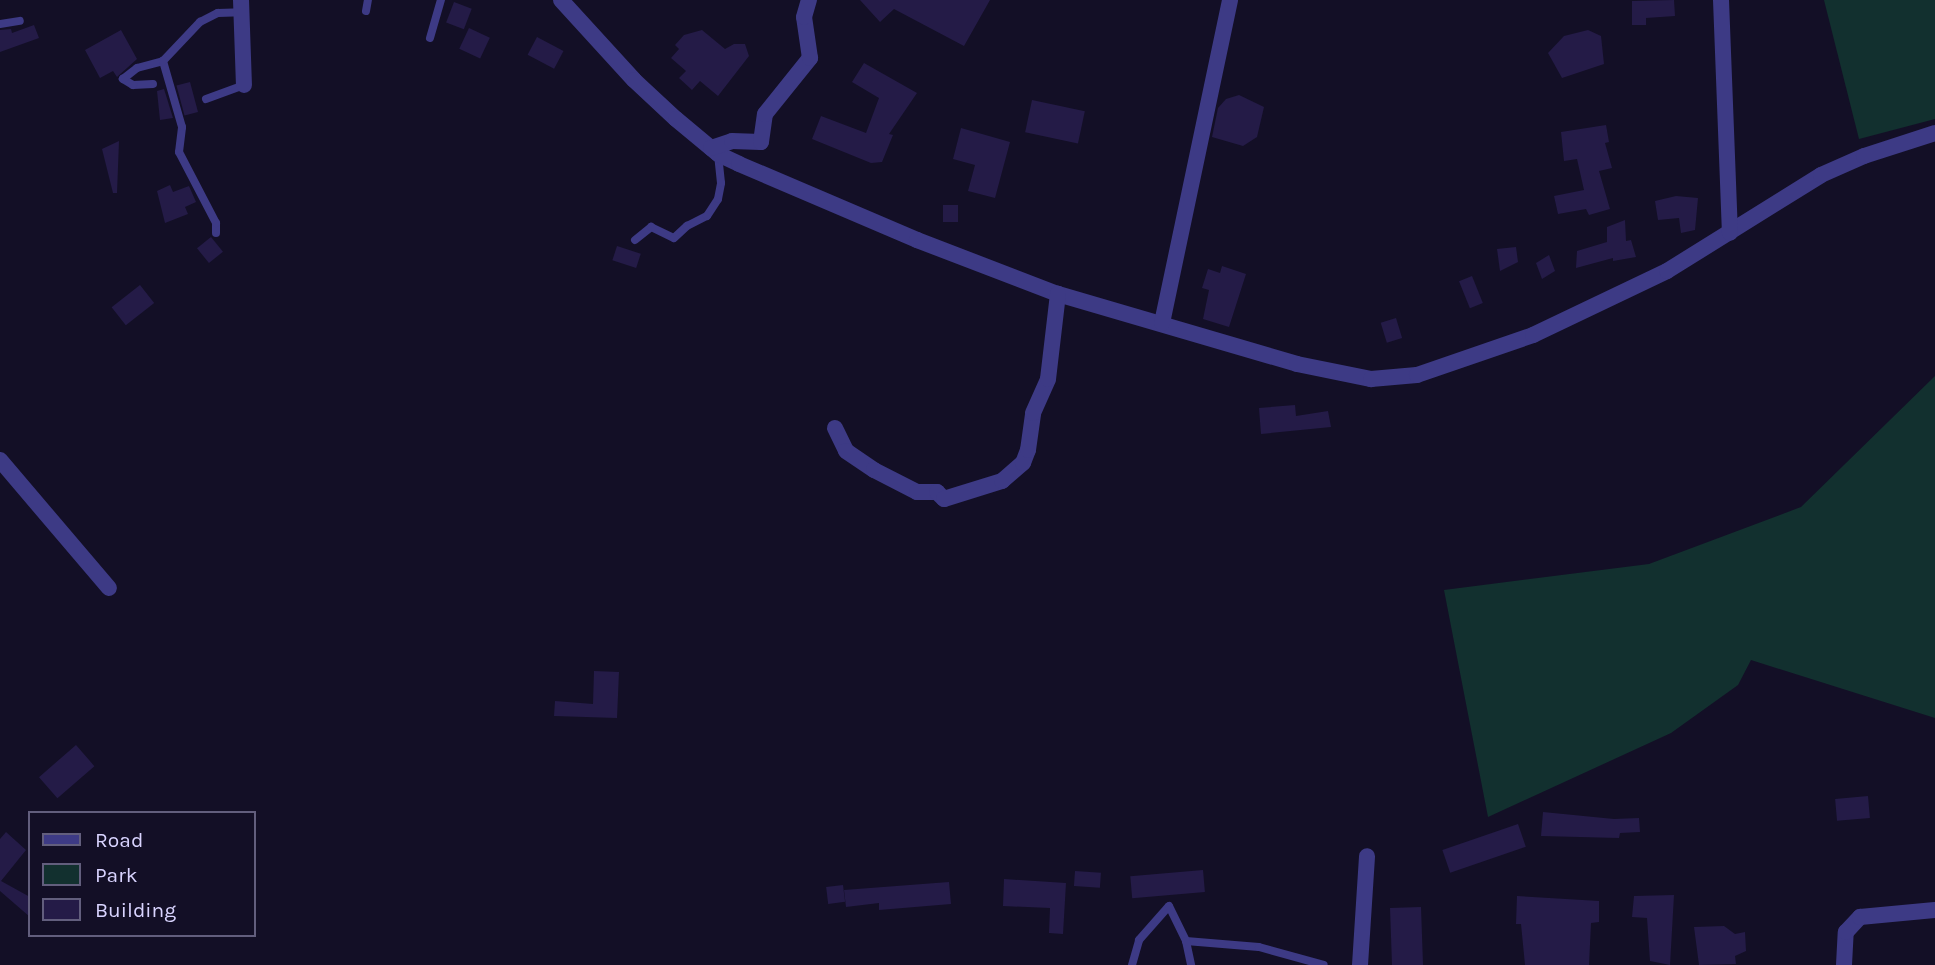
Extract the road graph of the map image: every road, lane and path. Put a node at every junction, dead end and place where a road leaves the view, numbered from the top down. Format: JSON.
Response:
{"nodes":[{"id":1,"x":368,"y":0,"type":"edge"},
{"id":2,"x":441,"y":0,"type":"edge"},
{"id":3,"x":561,"y":0,"type":"edge"},
{"id":4,"x":809,"y":0,"type":"edge"},
{"id":5,"x":1230,"y":0,"type":"edge"},
{"id":6,"x":1721,"y":0,"type":"edge"},
{"id":7,"x":241,"y":6,"type":"edge"},
{"id":8,"x":366,"y":11,"type":"dead end"},
{"id":9,"x":20,"y":21,"type":"dead end"},
{"id":10,"x":0,"y":24,"type":"edge"},
{"id":11,"x":430,"y":38,"type":"dead end"},
{"id":12,"x":163,"y":61,"type":"junction"},
{"id":13,"x":153,"y":84,"type":"dead end"},
{"id":14,"x":244,"y":85,"type":"joint"},
{"id":15,"x":205,"y":99,"type":"dead end"},
{"id":16,"x":1935,"y":133,"type":"edge"},
{"id":17,"x":761,"y":142,"type":"junction"},
{"id":18,"x":714,"y":151,"type":"junction"},
{"id":19,"x":751,"y":169,"type":"junction"},
{"id":20,"x":216,"y":233,"type":"dead end"},
{"id":21,"x":1730,"y":233,"type":"junction"},
{"id":22,"x":635,"y":240,"type":"dead end"},
{"id":23,"x":1058,"y":294,"type":"junction"},
{"id":24,"x":1162,"y":323,"type":"junction"},
{"id":25,"x":835,"y":428,"type":"dead end"},
{"id":26,"x":0,"y":460,"type":"edge"},
{"id":27,"x":109,"y":588,"type":"dead end"},
{"id":28,"x":1367,"y":856,"type":"dead end"},
{"id":29,"x":1935,"y":910,"type":"edge"},
{"id":30,"x":1186,"y":941,"type":"junction"},
{"id":31,"x":1132,"y":965,"type":"edge"},
{"id":32,"x":1191,"y":965,"type":"edge"},
{"id":33,"x":1324,"y":965,"type":"edge"},
{"id":34,"x":1360,"y":965,"type":"edge"},
{"id":35,"x":1844,"y":965,"type":"edge"}],
"edges":[{"from":1,"to":8,"type":"lane"},
{"from":2,"to":11,"type":"lane"},
{"from":3,"to":18,"type":"street"},
{"from":4,"to":17,"type":"street"},
{"from":5,"to":24,"type":"street"},
{"from":6,"to":21,"type":"street"},
{"from":7,"to":12,"type":"lane"},
{"from":7,"to":14,"type":"street"},
{"from":9,"to":10,"type":"lane"},
{"from":12,"to":13,"type":"lane"},
{"from":12,"to":20,"type":"lane"},
{"from":14,"to":15,"type":"lane"},
{"from":16,"to":21,"type":"street"},
{"from":17,"to":18,"type":"street"},
{"from":17,"to":19,"type":"street"},
{"from":18,"to":19,"type":"street"},
{"from":18,"to":22,"type":"lane"},
{"from":19,"to":23,"type":"street"},
{"from":21,"to":24,"type":"street"},
{"from":23,"to":24,"type":"street"},
{"from":23,"to":25,"type":"street"},
{"from":26,"to":27,"type":"street"},
{"from":28,"to":34,"type":"street"},
{"from":29,"to":35,"type":"street"},
{"from":30,"to":31,"type":"lane"},
{"from":30,"to":32,"type":"lane"},
{"from":30,"to":33,"type":"lane"}]}
